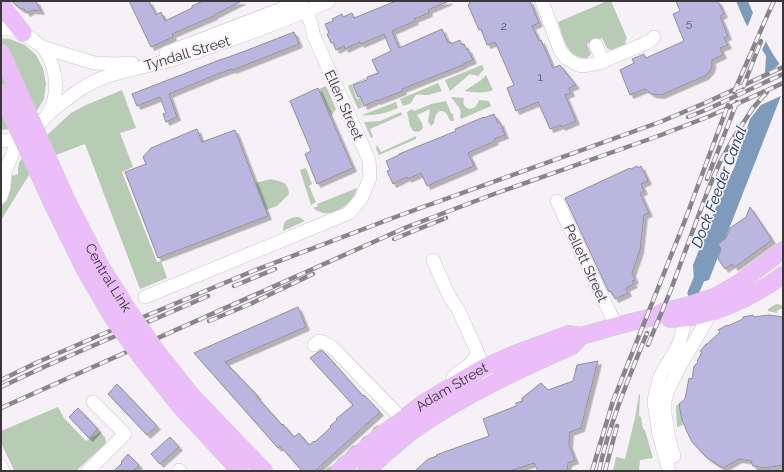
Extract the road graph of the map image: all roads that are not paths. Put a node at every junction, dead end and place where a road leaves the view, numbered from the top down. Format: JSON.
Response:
{"nodes":[{"id":1,"x":329,"y":1,"type":"edge"},
{"id":2,"x":1,"y":5,"type":"edge"},
{"id":3,"x":298,"y":5,"type":"edge"},
{"id":4,"x":540,"y":6,"type":"edge"},
{"id":5,"x":1,"y":29,"type":"edge"},
{"id":6,"x":23,"y":33,"type":"junction"},
{"id":7,"x":654,"y":37,"type":"dead end"},
{"id":8,"x":596,"y":45,"type":"dead end"},
{"id":9,"x":42,"y":47,"type":"junction"},
{"id":10,"x":1,"y":52,"type":"edge"},
{"id":11,"x":603,"y":62,"type":"junction"},
{"id":12,"x":1,"y":92,"type":"edge"},
{"id":13,"x":49,"y":113,"type":"junction"},
{"id":14,"x":18,"y":138,"type":"junction"},
{"id":15,"x":1,"y":141,"type":"edge"},
{"id":16,"x":3,"y":167,"type":"edge"},
{"id":17,"x":1,"y":197,"type":"edge"},
{"id":18,"x":557,"y":201,"type":"dead end"},
{"id":19,"x":783,"y":250,"type":"edge"},
{"id":20,"x":433,"y":260,"type":"dead end"},
{"id":21,"x":783,"y":275,"type":"edge"},
{"id":22,"x":145,"y":297,"type":"dead end"},
{"id":23,"x":713,"y":304,"type":"junction"},
{"id":24,"x":685,"y":312,"type":"junction"},
{"id":25,"x":616,"y":326,"type":"junction"},
{"id":26,"x":581,"y":336,"type":"junction"},
{"id":27,"x":314,"y":345,"type":"dead end"},
{"id":28,"x":481,"y":361,"type":"junction"},
{"id":29,"x":490,"y":384,"type":"junction"},
{"id":30,"x":186,"y":401,"type":"junction"},
{"id":31,"x":93,"y":402,"type":"dead end"},
{"id":32,"x":403,"y":420,"type":"junction"},
{"id":33,"x":1,"y":466,"type":"edge"},
{"id":34,"x":3,"y":471,"type":"edge"},
{"id":35,"x":88,"y":471,"type":"edge"},
{"id":36,"x":240,"y":471,"type":"edge"},
{"id":37,"x":264,"y":471,"type":"edge"},
{"id":38,"x":339,"y":471,"type":"edge"},
{"id":39,"x":366,"y":471,"type":"edge"},
{"id":40,"x":669,"y":471,"type":"edge"},
{"id":41,"x":678,"y":471,"type":"edge"}],
"edges":[{"from":1,"to":3,"type":"street","name":"Tyndall Street"},
{"from":2,"to":6,"type":"main road"},
{"from":3,"to":9,"type":"street","name":"Tyndall Street"},
{"from":3,"to":13,"type":"street","name":"Tyndall Street"},
{"from":3,"to":22,"type":"street","name":"Ellen Street"},
{"from":4,"to":11,"type":"street"},
{"from":5,"to":6,"type":"street"},
{"from":6,"to":9,"type":"street"},
{"from":7,"to":11,"type":"street"},
{"from":8,"to":11,"type":"street"},
{"from":9,"to":13,"type":"street"},
{"from":10,"to":30,"type":"main road","name":"Central Link","bridge":true},
{"from":12,"to":30,"type":"main road","name":"Central Link","bridge":true},
{"from":13,"to":14,"type":"street"},
{"from":14,"to":15,"type":"street"},
{"from":14,"to":16,"type":"street"},
{"from":16,"to":17,"type":"street"},
{"from":18,"to":25,"type":"street","name":"Pellett Street"},
{"from":19,"to":23,"type":"main road"},
{"from":20,"to":28,"type":"street"},
{"from":21,"to":23,"type":"main road"},
{"from":23,"to":24,"type":"main road","name":"Adam Street"},
{"from":23,"to":41,"type":"street"},
{"from":24,"to":25,"type":"main road","name":"Adam Street"},
{"from":24,"to":40,"type":"street"},
{"from":25,"to":26,"type":"main road","name":"Adam Street"},
{"from":26,"to":28,"type":"main road","name":"Adam Street"},
{"from":26,"to":29,"type":"main road","name":"Adam Street"},
{"from":27,"to":32,"type":"street"},
{"from":28,"to":29,"type":"street"},
{"from":28,"to":32,"type":"main road","name":"Adam Street"},
{"from":29,"to":39,"type":"main road","name":"Adam Street"},
{"from":30,"to":36,"type":"main road","name":"Central Link"},
{"from":30,"to":37,"type":"main road","name":"Central Link"},
{"from":31,"to":35,"type":"street"},
{"from":32,"to":38,"type":"main road","name":"Adam Street"},
{"from":33,"to":34,"type":"street"}]}
